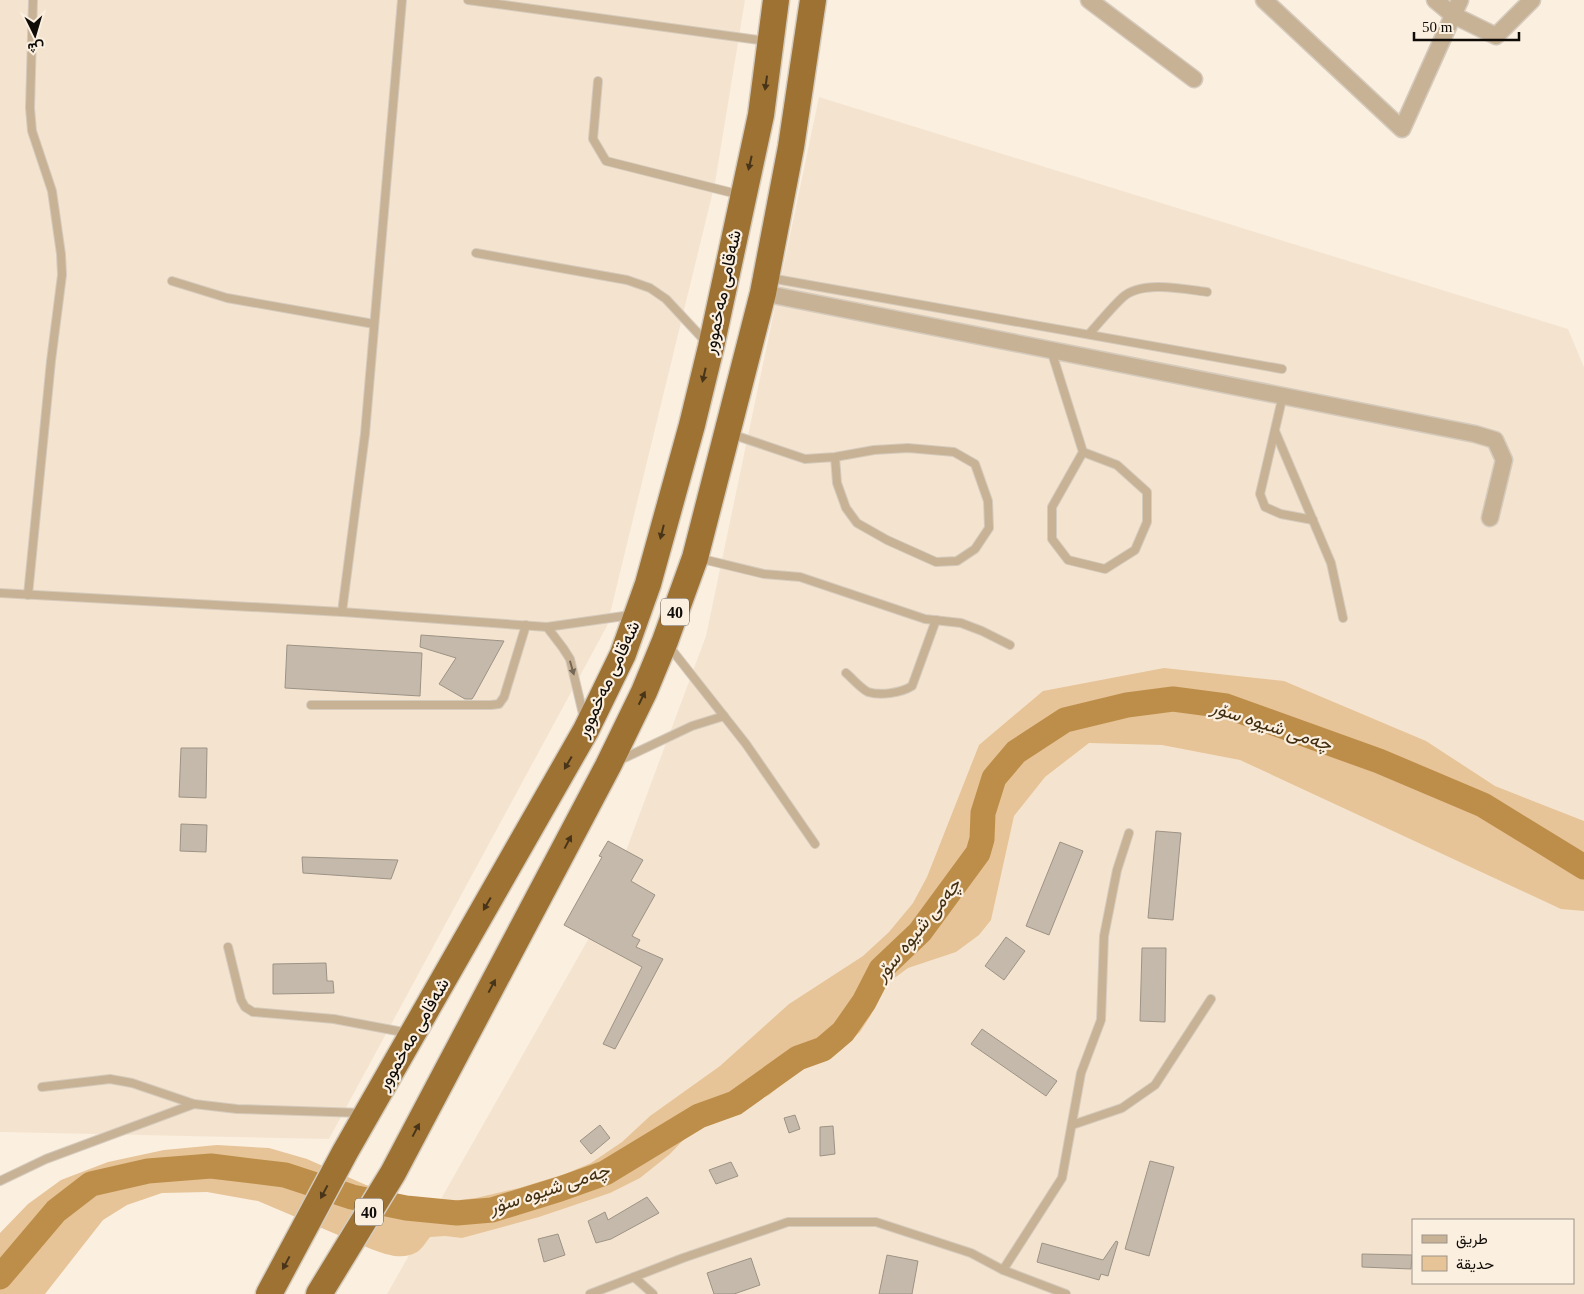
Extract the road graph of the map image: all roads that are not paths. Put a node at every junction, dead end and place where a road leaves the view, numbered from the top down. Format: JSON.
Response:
{"nodes":[{"id":1,"x":33,"y":0,"type":"edge"},
{"id":2,"x":402,"y":0,"type":"edge"},
{"id":3,"x":468,"y":0,"type":"edge"},
{"id":4,"x":776,"y":0,"type":"edge"},
{"id":5,"x":1089,"y":0,"type":"edge"},
{"id":6,"x":1264,"y":0,"type":"edge"},
{"id":7,"x":1435,"y":0,"type":"edge"},
{"id":8,"x":1460,"y":0,"type":"edge"},
{"id":9,"x":1532,"y":0,"type":"edge"},
{"id":10,"x":815,"y":3,"type":"edge"},
{"id":11,"x":1453,"y":15,"type":"junction"},
{"id":12,"x":771,"y":42,"type":"junction"},
{"id":13,"x":1194,"y":79,"type":"dead end"},
{"id":14,"x":598,"y":81,"type":"dead end"},
{"id":15,"x":743,"y":195,"type":"junction"},
{"id":16,"x":476,"y":252,"type":"dead end"},
{"id":17,"x":172,"y":280,"type":"dead end"},
{"id":18,"x":765,"y":285,"type":"junction"},
{"id":19,"x":1207,"y":292,"type":"dead end"},
{"id":20,"x":374,"y":324,"type":"junction"},
{"id":21,"x":1089,"y":334,"type":"junction"},
{"id":22,"x":710,"y":347,"type":"junction"},
{"id":23,"x":1051,"y":350,"type":"junction"},
{"id":24,"x":1282,"y":369,"type":"dead end"},
{"id":25,"x":1282,"y":395,"type":"junction"},
{"id":26,"x":692,"y":425,"type":"junction"},
{"id":27,"x":1275,"y":431,"type":"junction"},
{"id":28,"x":727,"y":432,"type":"junction"},
{"id":29,"x":1082,"y":452,"type":"junction"},
{"id":30,"x":835,"y":457,"type":"junction"},
{"id":31,"x":1490,"y":518,"type":"dead end"},
{"id":32,"x":1313,"y":520,"type":"junction"},
{"id":33,"x":695,"y":558,"type":"junction"},
{"id":34,"x":0,"y":593,"type":"edge"},
{"id":35,"x":28,"y":595,"type":"junction"},
{"id":36,"x":342,"y":612,"type":"junction"},
{"id":37,"x":638,"y":614,"type":"junction"},
{"id":38,"x":1343,"y":618,"type":"dead end"},
{"id":39,"x":936,"y":620,"type":"junction"},
{"id":40,"x":526,"y":625,"type":"junction"},
{"id":41,"x":547,"y":627,"type":"junction"},
{"id":42,"x":665,"y":641,"type":"junction"},
{"id":43,"x":1010,"y":645,"type":"dead end"},
{"id":44,"x":846,"y":673,"type":"dead end"},
{"id":45,"x":311,"y":705,"type":"dead end"},
{"id":46,"x":724,"y":716,"type":"junction"},
{"id":47,"x":586,"y":730,"type":"junction"},
{"id":48,"x":608,"y":766,"type":"junction"},
{"id":49,"x":1129,"y":833,"type":"dead end"},
{"id":50,"x":815,"y":844,"type":"dead end"},
{"id":51,"x":228,"y":947,"type":"dead end"},
{"id":52,"x":1211,"y":999,"type":"dead end"},
{"id":53,"x":413,"y":1034,"type":"junction"},
{"id":54,"x":42,"y":1087,"type":"dead end"},
{"id":55,"x":194,"y":1104,"type":"junction"},
{"id":56,"x":367,"y":1114,"type":"junction"},
{"id":57,"x":1072,"y":1125,"type":"junction"},
{"id":58,"x":0,"y":1181,"type":"edge"},
{"id":59,"x":1003,"y":1270,"type":"junction"},
{"id":60,"x":634,"y":1277,"type":"junction"},
{"id":61,"x":269,"y":1294,"type":"edge"},
{"id":62,"x":320,"y":1294,"type":"edge"},
{"id":63,"x":590,"y":1294,"type":"edge"},
{"id":64,"x":652,"y":1294,"type":"edge"},
{"id":65,"x":1066,"y":1294,"type":"edge"}],
"edges":[{"from":1,"to":35,"type":"lane"},
{"from":2,"to":20,"type":"lane"},
{"from":3,"to":12,"type":"lane"},
{"from":4,"to":12,"type":"highway","name":"شەقامی مەخموور"},
{"from":5,"to":13,"type":"street"},
{"from":6,"to":11,"type":"street"},
{"from":7,"to":11,"type":"street"},
{"from":8,"to":11,"type":"street"},
{"from":9,"to":11,"type":"street"},
{"from":10,"to":18,"type":"highway","name":"شەقامی مەخموور","number":"40"},
{"from":12,"to":15,"type":"highway","name":"شەقامی مەخموور","number":"40","one_way":true},
{"from":14,"to":15,"type":"lane"},
{"from":15,"to":22,"type":"highway","name":"شەقامی مەخموور","number":"40"},
{"from":16,"to":22,"type":"lane"},
{"from":17,"to":20,"type":"lane"},
{"from":18,"to":21,"type":"lane"},
{"from":18,"to":23,"type":"street"},
{"from":18,"to":28,"type":"highway","name":"شەقامی مەخموور","number":"40"},
{"from":19,"to":21,"type":"lane"},
{"from":20,"to":36,"type":"lane"},
{"from":21,"to":24,"type":"lane"},
{"from":22,"to":26,"type":"highway","name":"شەقامی مەخموور","number":"40","one_way":true},
{"from":23,"to":25,"type":"street"},
{"from":23,"to":29,"type":"lane"},
{"from":25,"to":27,"type":"lane"},
{"from":25,"to":31,"type":"street"},
{"from":26,"to":28,"type":"highway"},
{"from":26,"to":37,"type":"highway","name":"شەقامی مەخموور","number":"40","one_way":true},
{"from":27,"to":32,"type":"lane"},
{"from":27,"to":32,"type":"lane"},
{"from":28,"to":30,"type":"lane"},
{"from":28,"to":33,"type":"highway","name":"شەقامی مەخموور","number":"40"},
{"from":29,"to":29,"type":"lane"},
{"from":30,"to":30,"type":"lane"},
{"from":32,"to":38,"type":"lane"},
{"from":33,"to":39,"type":"lane"},
{"from":33,"to":42,"type":"highway","name":"شەقامی مەخموور","number":"40"},
{"from":34,"to":35,"type":"lane"},
{"from":35,"to":36,"type":"lane"},
{"from":36,"to":40,"type":"lane"},
{"from":37,"to":41,"type":"lane"},
{"from":37,"to":47,"type":"highway","name":"شەقامی مەخموور","number":"40"},
{"from":39,"to":43,"type":"lane"},
{"from":39,"to":44,"type":"lane"},
{"from":40,"to":41,"type":"lane"},
{"from":40,"to":45,"type":"lane"},
{"from":41,"to":47,"type":"lane","one_way":true},
{"from":42,"to":46,"type":"lane"},
{"from":48,"to":42,"type":"highway","name":"شەقامی مەخموور","number":"40","one_way":true},
{"from":46,"to":48,"type":"lane"},
{"from":46,"to":50,"type":"lane"},
{"from":47,"to":53,"type":"highway","name":"شەقامی مەخموور","number":"40","one_way":true},
{"from":62,"to":48,"type":"highway","name":"شەقامی مەخموور","number":"40","one_way":true},
{"from":49,"to":57,"type":"lane"},
{"from":51,"to":53,"type":"lane"},
{"from":52,"to":57,"type":"lane"},
{"from":53,"to":56,"type":"highway","name":"شەقامی مەخموور","number":"40"},
{"from":54,"to":55,"type":"lane"},
{"from":55,"to":56,"type":"lane"},
{"from":55,"to":58,"type":"lane"},
{"from":56,"to":61,"type":"highway","name":"شەقامی مەخموور","number":"40","one_way":true},
{"from":57,"to":59,"type":"lane"},
{"from":59,"to":60,"type":"lane"},
{"from":59,"to":65,"type":"lane"},
{"from":60,"to":63,"type":"lane"},
{"from":60,"to":64,"type":"lane"}]}
